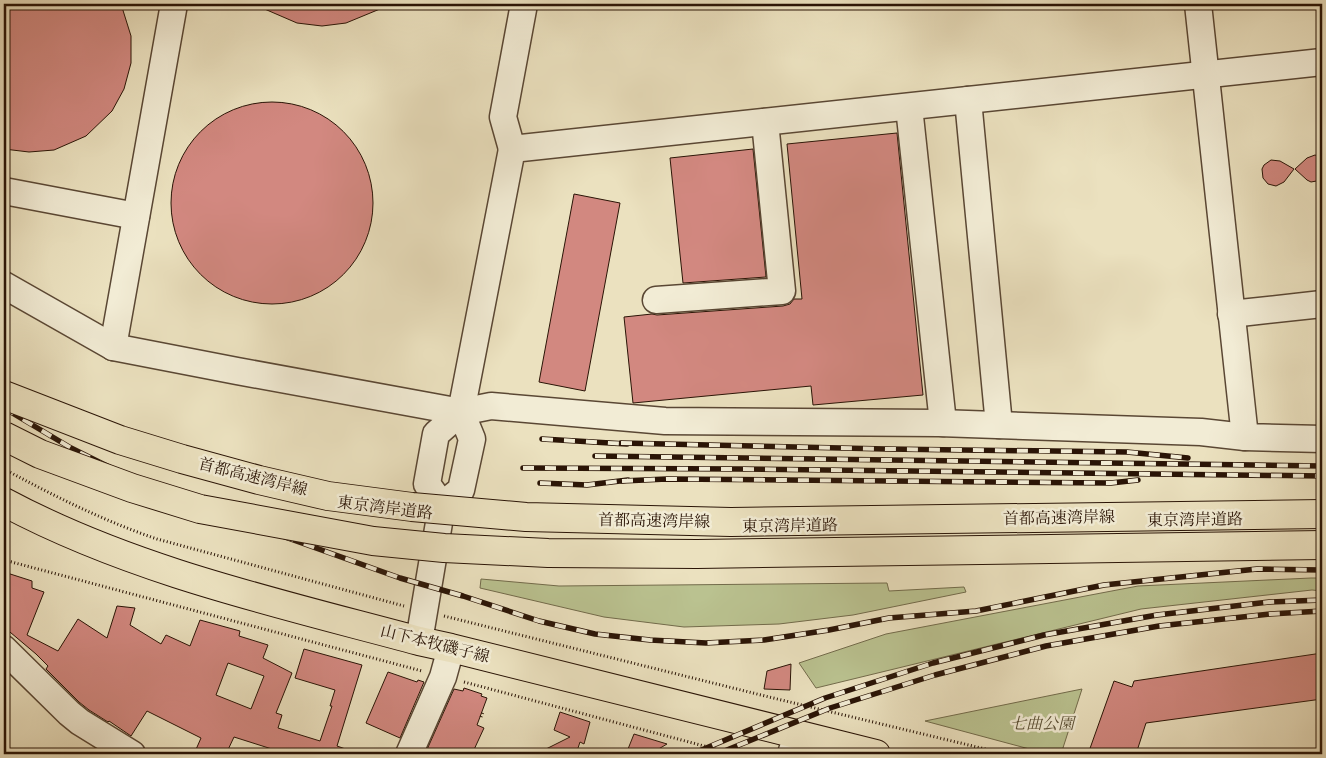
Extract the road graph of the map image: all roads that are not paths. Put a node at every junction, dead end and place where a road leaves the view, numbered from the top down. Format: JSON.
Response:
{"nodes":[{"id":1,"x":174,"y":4,"type":"edge"},
{"id":2,"x":524,"y":4,"type":"edge"},
{"id":3,"x":1198,"y":4,"type":"edge"},
{"id":4,"x":1322,"y":62,"type":"edge"},
{"id":5,"x":1205,"y":75,"type":"junction"},
{"id":6,"x":968,"y":100,"type":"junction"},
{"id":7,"x":909,"y":107,"type":"junction"},
{"id":8,"x":765,"y":122,"type":"junction"},
{"id":9,"x":512,"y":149,"type":"junction"},
{"id":10,"x":4,"y":191,"type":"edge"},
{"id":11,"x":136,"y":216,"type":"junction"},
{"id":12,"x":4,"y":286,"type":"edge"},
{"id":13,"x":656,"y":300,"type":"dead end"},
{"id":14,"x":1322,"y":304,"type":"edge"},
{"id":15,"x":1231,"y":314,"type":"junction"},
{"id":16,"x":113,"y":347,"type":"junction"},
{"id":17,"x":4,"y":395,"type":"edge"},
{"id":18,"x":4,"y":401,"type":"edge"},
{"id":19,"x":461,"y":412,"type":"junction"},
{"id":20,"x":943,"y":423,"type":"junction"},
{"id":21,"x":998,"y":425,"type":"junction"},
{"id":22,"x":4,"y":436,"type":"edge"},
{"id":23,"x":1245,"y":437,"type":"junction"},
{"id":24,"x":1322,"y":439,"type":"edge"},
{"id":25,"x":4,"y":442,"type":"edge"},
{"id":26,"x":4,"y":502,"type":"edge"},
{"id":27,"x":442,"y":505,"type":"junction"},
{"id":28,"x":1322,"y":514,"type":"edge"},
{"id":29,"x":1322,"y":518,"type":"edge"},
{"id":30,"x":1322,"y":545,"type":"edge"},
{"id":31,"x":1322,"y":550,"type":"edge"},
{"id":32,"x":419,"y":641,"type":"junction"},
{"id":33,"x":451,"y":648,"type":"junction"},
{"id":34,"x":4,"y":649,"type":"edge"},
{"id":35,"x":794,"y":744,"type":"edge"},
{"id":36,"x":132,"y":754,"type":"edge"},
{"id":37,"x":409,"y":754,"type":"edge"},
{"id":38,"x":876,"y":754,"type":"edge"}],
"edges":[{"from":1,"to":11,"type":"street"},
{"from":2,"to":9,"type":"street"},
{"from":3,"to":5,"type":"street"},
{"from":4,"to":5,"type":"street"},
{"from":5,"to":6,"type":"street"},
{"from":5,"to":15,"type":"street"},
{"from":6,"to":7,"type":"street"},
{"from":6,"to":21,"type":"street"},
{"from":7,"to":8,"type":"street"},
{"from":7,"to":20,"type":"street"},
{"from":8,"to":9,"type":"street"},
{"from":8,"to":13,"type":"street"},
{"from":9,"to":19,"type":"street"},
{"from":10,"to":11,"type":"street"},
{"from":11,"to":16,"type":"street"},
{"from":12,"to":16,"type":"street"},
{"from":14,"to":15,"type":"street"},
{"from":15,"to":23,"type":"street"},
{"from":16,"to":19,"type":"street"},
{"from":17,"to":28,"type":"main road","name":"首都高速湾岸線","bridge":true},
{"from":18,"to":29,"type":"main road","name":"東京湾岸道路"},
{"from":19,"to":20,"type":"street"},
{"from":19,"to":27,"type":"street"},
{"from":19,"to":27,"type":"street"},
{"from":20,"to":21,"type":"street"},
{"from":21,"to":23,"type":"street"},
{"from":22,"to":30,"type":"main road","name":"東京湾岸道路","bridge":true},
{"from":23,"to":24,"type":"street"},
{"from":25,"to":31,"type":"main road","bridge":true},
{"from":26,"to":32,"type":"main road","name":"山下本牧磯子線"},
{"from":27,"to":32,"type":"street"},
{"from":32,"to":33,"type":"main road","name":"山下本牧磯子線"},
{"from":33,"to":35,"type":"main road","name":"山下本牧磯子線"},
{"from":33,"to":37,"type":"street"},
{"from":34,"to":36,"type":"street"},
{"from":35,"to":38,"type":"main road","name":"山下本牧磯子線"}]}
